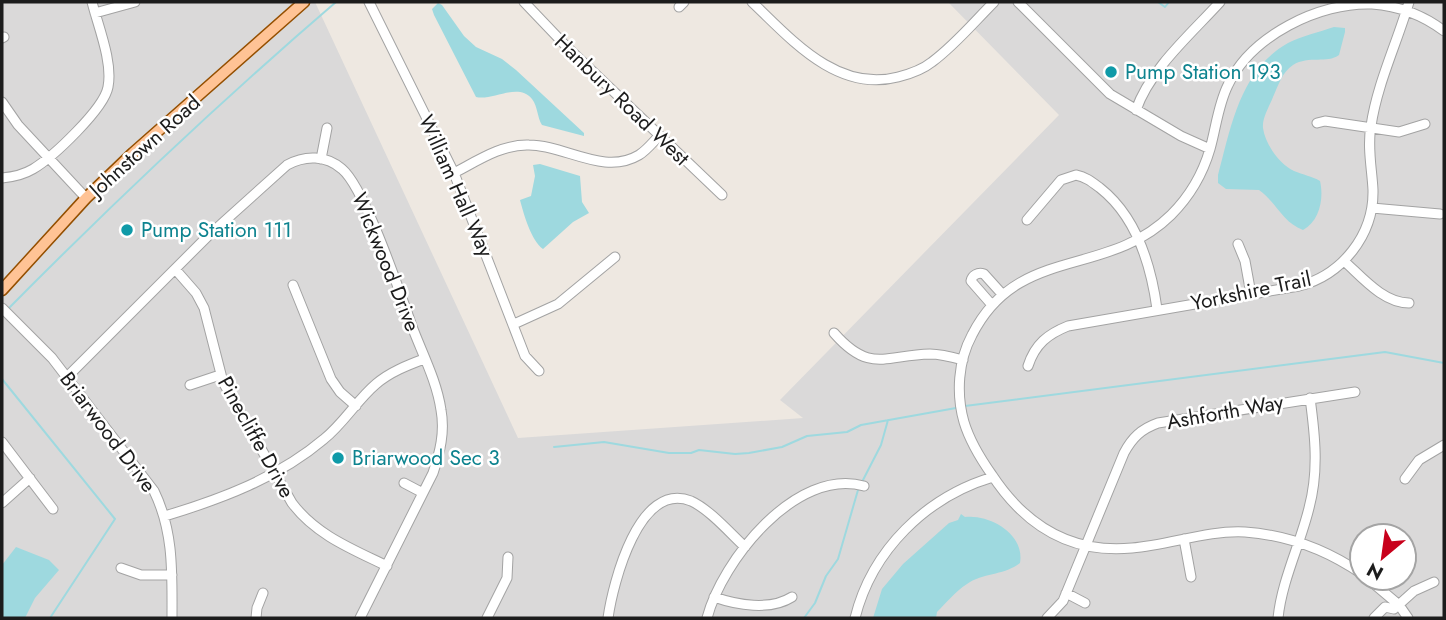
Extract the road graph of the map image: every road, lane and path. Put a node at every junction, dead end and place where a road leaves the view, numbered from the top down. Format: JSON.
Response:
{"nodes":[{"id":1,"x":92,"y":2,"type":"edge"},
{"id":2,"x":135,"y":2,"type":"edge"},
{"id":3,"x":304,"y":2,"type":"edge"},
{"id":4,"x":311,"y":2,"type":"edge"},
{"id":5,"x":369,"y":2,"type":"edge"},
{"id":6,"x":524,"y":2,"type":"edge"},
{"id":7,"x":752,"y":2,"type":"edge"},
{"id":8,"x":994,"y":2,"type":"edge"},
{"id":9,"x":1018,"y":2,"type":"edge"},
{"id":10,"x":1220,"y":2,"type":"edge"},
{"id":11,"x":1340,"y":5,"type":"edge"},
{"id":12,"x":1408,"y":6,"type":"edge"},
{"id":13,"x":296,"y":11,"type":"junction"},
{"id":14,"x":95,"y":13,"type":"junction"},
{"id":15,"x":1444,"y":31,"type":"edge"},
{"id":16,"x":2,"y":102,"type":"edge"},
{"id":17,"x":1136,"y":110,"type":"junction"},
{"id":18,"x":1317,"y":123,"type":"dead end"},
{"id":19,"x":1425,"y":124,"type":"dead end"},
{"id":20,"x":327,"y":128,"type":"dead end"},
{"id":21,"x":1370,"y":128,"type":"junction"},
{"id":22,"x":659,"y":136,"type":"junction"},
{"id":23,"x":1210,"y":149,"type":"junction"},
{"id":24,"x":48,"y":158,"type":"junction"},
{"id":25,"x":321,"y":159,"type":"junction"},
{"id":26,"x":454,"y":173,"type":"junction"},
{"id":27,"x":2,"y":178,"type":"edge"},
{"id":28,"x":722,"y":195,"type":"dead end"},
{"id":29,"x":86,"y":198,"type":"junction"},
{"id":30,"x":1372,"y":208,"type":"junction"},
{"id":31,"x":1440,"y":214,"type":"dead end"},
{"id":32,"x":1027,"y":220,"type":"dead end"},
{"id":33,"x":1137,"y":241,"type":"junction"},
{"id":34,"x":1238,"y":244,"type":"dead end"},
{"id":35,"x":615,"y":257,"type":"dead end"},
{"id":36,"x":1344,"y":261,"type":"junction"},
{"id":37,"x":175,"y":269,"type":"junction"},
{"id":38,"x":293,"y":285,"type":"dead end"},
{"id":39,"x":2,"y":290,"type":"edge"},
{"id":40,"x":1002,"y":294,"type":"junction"},
{"id":41,"x":1251,"y":294,"type":"junction"},
{"id":42,"x":1409,"y":303,"type":"dead end"},
{"id":43,"x":992,"y":304,"type":"junction"},
{"id":44,"x":2,"y":308,"type":"edge"},
{"id":45,"x":1157,"y":309,"type":"junction"},
{"id":46,"x":514,"y":324,"type":"junction"},
{"id":47,"x":834,"y":333,"type":"dead end"},
{"id":48,"x":424,"y":359,"type":"junction"},
{"id":49,"x":962,"y":359,"type":"junction"},
{"id":50,"x":1028,"y":366,"type":"dead end"},
{"id":51,"x":539,"y":371,"type":"dead end"},
{"id":52,"x":220,"y":375,"type":"junction"},
{"id":53,"x":66,"y":377,"type":"junction"},
{"id":54,"x":190,"y":385,"type":"dead end"},
{"id":55,"x":1355,"y":392,"type":"dead end"},
{"id":56,"x":1310,"y":398,"type":"junction"},
{"id":57,"x":356,"y":405,"type":"junction"},
{"id":58,"x":2,"y":442,"type":"edge"},
{"id":59,"x":1444,"y":445,"type":"edge"},
{"id":60,"x":274,"y":472,"type":"junction"},
{"id":61,"x":993,"y":477,"type":"junction"},
{"id":62,"x":30,"y":478,"type":"junction"},
{"id":63,"x":1405,"y":478,"type":"dead end"},
{"id":64,"x":404,"y":483,"type":"dead end"},
{"id":65,"x":864,"y":486,"type":"dead end"},
{"id":66,"x":423,"y":493,"type":"junction"},
{"id":67,"x":2,"y":502,"type":"edge"},
{"id":68,"x":53,"y":509,"type":"dead end"},
{"id":69,"x":165,"y":516,"type":"junction"},
{"id":70,"x":1184,"y":539,"type":"junction"},
{"id":71,"x":1299,"y":542,"type":"junction"},
{"id":72,"x":1086,"y":546,"type":"junction"},
{"id":73,"x":745,"y":547,"type":"junction"},
{"id":74,"x":509,"y":557,"type":"dead end"},
{"id":75,"x":387,"y":566,"type":"junction"},
{"id":76,"x":1348,"y":566,"type":"edge"},
{"id":77,"x":121,"y":568,"type":"dead end"},
{"id":78,"x":172,"y":575,"type":"junction"},
{"id":79,"x":1191,"y":577,"type":"dead end"},
{"id":80,"x":1434,"y":582,"type":"dead end"},
{"id":81,"x":1379,"y":592,"type":"edge"},
{"id":82,"x":263,"y":593,"type":"dead end"},
{"id":83,"x":1066,"y":593,"type":"junction"},
{"id":84,"x":713,"y":597,"type":"junction"},
{"id":85,"x":792,"y":597,"type":"dead end"},
{"id":86,"x":1085,"y":603,"type":"dead end"},
{"id":87,"x":1396,"y":611,"type":"edge"},
{"id":88,"x":172,"y":618,"type":"edge"},
{"id":89,"x":256,"y":618,"type":"edge"},
{"id":90,"x":360,"y":618,"type":"edge"},
{"id":91,"x":486,"y":618,"type":"edge"},
{"id":92,"x":608,"y":618,"type":"edge"},
{"id":93,"x":707,"y":618,"type":"edge"},
{"id":94,"x":855,"y":618,"type":"edge"},
{"id":95,"x":1047,"y":618,"type":"edge"},
{"id":96,"x":1278,"y":618,"type":"edge"},
{"id":97,"x":1374,"y":618,"type":"edge"},
{"id":98,"x":1408,"y":618,"type":"edge"}],
"edges":[{"from":1,"to":14,"type":"street"},
{"from":2,"to":14,"type":"street"},
{"from":3,"to":13,"type":"main road","name":"Johnstown Road"},
{"from":4,"to":13,"type":"main road","name":"Johnstown Road"},
{"from":5,"to":26,"type":"street","name":"William Hall Way"},
{"from":6,"to":22,"type":"street","name":"Hanbury Road West"},
{"from":7,"to":8,"type":"street"},
{"from":9,"to":17,"type":"street"},
{"from":10,"to":17,"type":"street"},
{"from":11,"to":12,"type":"street"},
{"from":11,"to":23,"type":"street"},
{"from":12,"to":15,"type":"street"},
{"from":12,"to":21,"type":"street","name":"Yorkshire Trail"},
{"from":13,"to":29,"type":"main road","name":"Johnstown Road"},
{"from":14,"to":24,"type":"street"},
{"from":16,"to":24,"type":"street"},
{"from":17,"to":23,"type":"street"},
{"from":18,"to":21,"type":"street"},
{"from":19,"to":21,"type":"street"},
{"from":20,"to":25,"type":"street"},
{"from":21,"to":30,"type":"street","name":"Yorkshire Trail"},
{"from":22,"to":26,"type":"street"},
{"from":22,"to":28,"type":"street","name":"Hanbury Road West"},
{"from":23,"to":33,"type":"street"},
{"from":24,"to":27,"type":"street"},
{"from":24,"to":29,"type":"street"},
{"from":25,"to":37,"type":"street"},
{"from":25,"to":48,"type":"street","name":"Wickwood Drive"},
{"from":26,"to":46,"type":"street","name":"William Hall Way"},
{"from":29,"to":39,"type":"main road","name":"Johnstown Road"},
{"from":30,"to":31,"type":"street"},
{"from":30,"to":36,"type":"street","name":"Yorkshire Trail"},
{"from":32,"to":33,"type":"street"},
{"from":33,"to":40,"type":"street"},
{"from":33,"to":45,"type":"street"},
{"from":34,"to":41,"type":"street"},
{"from":35,"to":46,"type":"street"},
{"from":36,"to":41,"type":"street","name":"Yorkshire Trail"},
{"from":36,"to":42,"type":"street"},
{"from":37,"to":52,"type":"street","name":"Pinecliffe Drive"},
{"from":37,"to":53,"type":"street"},
{"from":38,"to":57,"type":"street"},
{"from":40,"to":43,"type":"street"},
{"from":40,"to":43,"type":"street"},
{"from":41,"to":45,"type":"street","name":"Yorkshire Trail"},
{"from":43,"to":49,"type":"street"},
{"from":44,"to":53,"type":"street","name":"Briarwood Drive"},
{"from":45,"to":50,"type":"street","name":"Yorkshire Trail"},
{"from":46,"to":51,"type":"street","name":"William Hall Way"},
{"from":47,"to":49,"type":"street"},
{"from":48,"to":57,"type":"street"},
{"from":48,"to":66,"type":"street","name":"Wickwood Drive"},
{"from":49,"to":61,"type":"street"},
{"from":52,"to":54,"type":"street"},
{"from":52,"to":60,"type":"street","name":"Pinecliffe Drive"},
{"from":53,"to":69,"type":"street","name":"Briarwood Drive"},
{"from":55,"to":56,"type":"street","name":"Ashforth Way"},
{"from":56,"to":71,"type":"street"},
{"from":56,"to":72,"type":"street","name":"Ashforth Way"},
{"from":57,"to":60,"type":"street"},
{"from":58,"to":62,"type":"street"},
{"from":59,"to":63,"type":"street"},
{"from":60,"to":69,"type":"street"},
{"from":60,"to":75,"type":"street","name":"Pinecliffe Drive"},
{"from":61,"to":72,"type":"street"},
{"from":61,"to":94,"type":"street"},
{"from":62,"to":67,"type":"street"},
{"from":62,"to":68,"type":"street"},
{"from":64,"to":66,"type":"street"},
{"from":65,"to":73,"type":"street"},
{"from":66,"to":75,"type":"street","name":"Wickwood Drive"},
{"from":69,"to":78,"type":"street","name":"Briarwood Drive"},
{"from":70,"to":71,"type":"street"},
{"from":70,"to":72,"type":"street"},
{"from":70,"to":79,"type":"street"},
{"from":71,"to":76,"type":"street"},
{"from":71,"to":96,"type":"street"},
{"from":72,"to":83,"type":"street","name":"Ashforth Way"},
{"from":73,"to":84,"type":"street"},
{"from":73,"to":92,"type":"street"},
{"from":74,"to":91,"type":"street"},
{"from":75,"to":90,"type":"street","name":"Wickwood Drive"},
{"from":77,"to":78,"type":"street"},
{"from":78,"to":88,"type":"street","name":"Briarwood Drive"},
{"from":80,"to":87,"type":"street"},
{"from":81,"to":87,"type":"street"},
{"from":82,"to":89,"type":"street"},
{"from":83,"to":86,"type":"street"},
{"from":83,"to":95,"type":"street","name":"Ashforth Way"},
{"from":84,"to":85,"type":"street"},
{"from":84,"to":93,"type":"street"},
{"from":87,"to":97,"type":"street"},
{"from":87,"to":98,"type":"street"}]}
